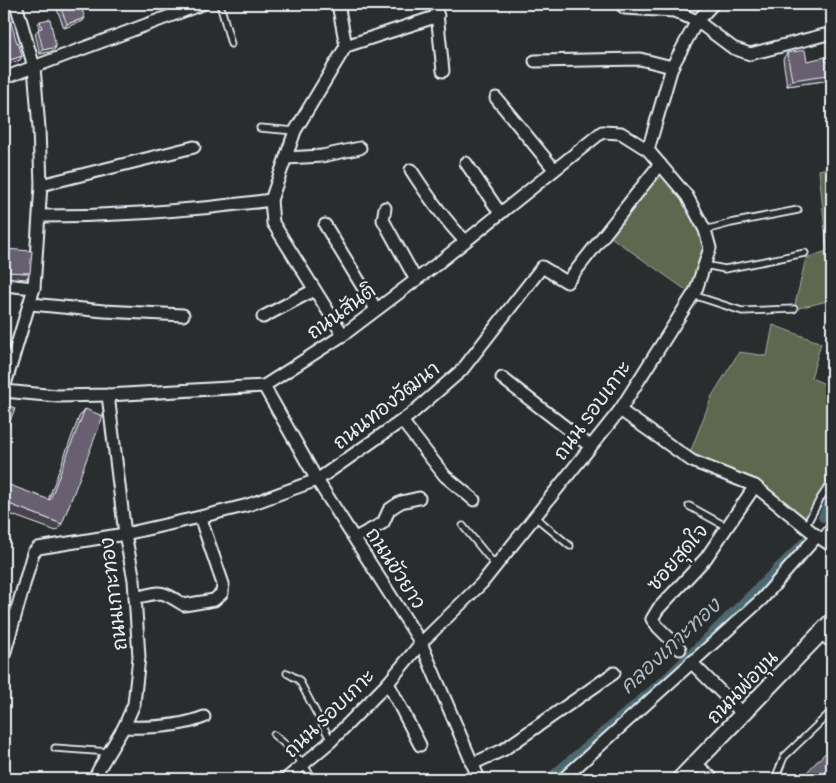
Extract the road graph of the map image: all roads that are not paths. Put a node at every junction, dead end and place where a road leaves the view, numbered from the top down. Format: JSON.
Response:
{"nodes":[{"id":1,"x":202,"y":4,"type":"edge"},
{"id":2,"x":220,"y":4,"type":"edge"},
{"id":3,"x":338,"y":4,"type":"edge"},
{"id":4,"x":436,"y":4,"type":"edge"},
{"id":5,"x":620,"y":4,"type":"edge"},
{"id":6,"x":713,"y":4,"type":"edge"},
{"id":7,"x":18,"y":5,"type":"edge"},
{"id":8,"x":438,"y":16,"type":"junction"},
{"id":9,"x":697,"y":21,"type":"junction"},
{"id":10,"x":832,"y":33,"type":"edge"},
{"id":11,"x":230,"y":44,"type":"dead end"},
{"id":12,"x":346,"y":46,"type":"junction"},
{"id":13,"x":535,"y":61,"type":"dead end"},
{"id":14,"x":34,"y":67,"type":"junction"},
{"id":15,"x":672,"y":67,"type":"junction"},
{"id":16,"x":443,"y":71,"type":"dead end"},
{"id":17,"x":4,"y":78,"type":"edge"},
{"id":18,"x":496,"y":98,"type":"dead end"},
{"id":19,"x":260,"y":128,"type":"dead end"},
{"id":20,"x":295,"y":131,"type":"junction"},
{"id":21,"x":194,"y":147,"type":"dead end"},
{"id":22,"x":360,"y":148,"type":"dead end"},
{"id":23,"x":648,"y":150,"type":"junction"},
{"id":24,"x":286,"y":158,"type":"junction"},
{"id":25,"x":466,"y":163,"type":"dead end"},
{"id":26,"x":660,"y":164,"type":"junction"},
{"id":27,"x":554,"y":169,"type":"junction"},
{"id":28,"x":411,"y":170,"type":"dead end"},
{"id":29,"x":41,"y":185,"type":"junction"},
{"id":30,"x":271,"y":200,"type":"junction"},
{"id":31,"x":385,"y":208,"type":"dead end"},
{"id":32,"x":798,"y":210,"type":"dead end"},
{"id":33,"x":500,"y":212,"type":"junction"},
{"id":34,"x":40,"y":216,"type":"junction"},
{"id":35,"x":325,"y":225,"type":"dead end"},
{"id":36,"x":705,"y":230,"type":"junction"},
{"id":37,"x":465,"y":241,"type":"junction"},
{"id":38,"x":805,"y":253,"type":"dead end"},
{"id":39,"x":704,"y":265,"type":"junction"},
{"id":40,"x":416,"y":280,"type":"junction"},
{"id":41,"x":4,"y":285,"type":"edge"},
{"id":42,"x":34,"y":288,"type":"junction"},
{"id":43,"x":314,"y":290,"type":"junction"},
{"id":44,"x":692,"y":295,"type":"junction"},
{"id":45,"x":31,"y":304,"type":"junction"},
{"id":46,"x":794,"y":308,"type":"dead end"},
{"id":47,"x":376,"y":309,"type":"junction"},
{"id":48,"x":183,"y":315,"type":"dead end"},
{"id":49,"x":263,"y":318,"type":"dead end"},
{"id":50,"x":343,"y":334,"type":"junction"},
{"id":51,"x":502,"y":378,"type":"dead end"},
{"id":52,"x":264,"y":386,"type":"junction"},
{"id":53,"x":4,"y":389,"type":"edge"},
{"id":54,"x":108,"y":395,"type":"junction"},
{"id":55,"x":620,"y":410,"type":"junction"},
{"id":56,"x":402,"y":421,"type":"junction"},
{"id":57,"x":590,"y":446,"type":"junction"},
{"id":58,"x":317,"y":480,"type":"junction"},
{"id":59,"x":832,"y":481,"type":"edge"},
{"id":60,"x":754,"y":486,"type":"junction"},
{"id":61,"x":419,"y":498,"type":"dead end"},
{"id":62,"x":474,"y":500,"type":"dead end"},
{"id":63,"x":689,"y":506,"type":"dead end"},
{"id":64,"x":534,"y":516,"type":"junction"},
{"id":65,"x":200,"y":517,"type":"junction"},
{"id":66,"x":832,"y":523,"type":"edge"},
{"id":67,"x":463,"y":526,"type":"dead end"},
{"id":68,"x":805,"y":526,"type":"junction"},
{"id":69,"x":727,"y":527,"type":"junction"},
{"id":70,"x":124,"y":534,"type":"junction"},
{"id":71,"x":819,"y":537,"type":"junction"},
{"id":72,"x":354,"y":538,"type":"junction"},
{"id":73,"x":570,"y":546,"type":"dead end"},
{"id":74,"x":832,"y":546,"type":"edge"},
{"id":75,"x":496,"y":565,"type":"junction"},
{"id":76,"x":135,"y":598,"type":"junction"},
{"id":77,"x":832,"y":623,"type":"edge"},
{"id":78,"x":819,"y":635,"type":"junction"},
{"id":79,"x":421,"y":643,"type":"junction"},
{"id":80,"x":832,"y":646,"type":"edge"},
{"id":81,"x":680,"y":649,"type":"dead end"},
{"id":82,"x":4,"y":655,"type":"edge"},
{"id":83,"x":691,"y":662,"type":"junction"},
{"id":84,"x":288,"y":673,"type":"dead end"},
{"id":85,"x":614,"y":674,"type":"dead end"},
{"id":86,"x":388,"y":683,"type":"junction"},
{"id":87,"x":832,"y":711,"type":"edge"},
{"id":88,"x":743,"y":714,"type":"junction"},
{"id":89,"x":204,"y":717,"type":"dead end"},
{"id":90,"x":124,"y":727,"type":"junction"},
{"id":91,"x":274,"y":735,"type":"dead end"},
{"id":92,"x":331,"y":741,"type":"junction"},
{"id":93,"x":420,"y":745,"type":"dead end"},
{"id":94,"x":55,"y":748,"type":"dead end"},
{"id":95,"x":109,"y":752,"type":"junction"},
{"id":96,"x":304,"y":764,"type":"junction"},
{"id":97,"x":472,"y":764,"type":"junction"},
{"id":98,"x":696,"y":764,"type":"junction"},
{"id":99,"x":94,"y":779,"type":"edge"},
{"id":100,"x":286,"y":779,"type":"edge"},
{"id":101,"x":313,"y":779,"type":"edge"},
{"id":102,"x":479,"y":779,"type":"edge"},
{"id":103,"x":563,"y":779,"type":"edge"},
{"id":104,"x":680,"y":779,"type":"edge"},
{"id":105,"x":713,"y":779,"type":"edge"},
{"id":106,"x":779,"y":779,"type":"edge"}],
"edges":[{"from":1,"to":14,"type":"street"},
{"from":2,"to":11,"type":"lane"},
{"from":3,"to":12,"type":"street"},
{"from":4,"to":8,"type":"street"},
{"from":5,"to":9,"type":"street"},
{"from":6,"to":9,"type":"street"},
{"from":7,"to":14,"type":"street"},
{"from":8,"to":12,"type":"street"},
{"from":8,"to":16,"type":"street"},
{"from":9,"to":10,"type":"street"},
{"from":9,"to":15,"type":"street"},
{"from":12,"to":20,"type":"street"},
{"from":13,"to":15,"type":"street"},
{"from":14,"to":17,"type":"street"},
{"from":14,"to":29,"type":"street"},
{"from":15,"to":23,"type":"street"},
{"from":18,"to":27,"type":"street"},
{"from":19,"to":20,"type":"lane"},
{"from":20,"to":24,"type":"street"},
{"from":21,"to":29,"type":"street"},
{"from":22,"to":24,"type":"street"},
{"from":23,"to":26,"type":"street","name":"ถนน รอบเกาะ"},
{"from":23,"to":27,"type":"street","name":"ถนนสันติ"},
{"from":24,"to":30,"type":"street"},
{"from":25,"to":33,"type":"street"},
{"from":26,"to":36,"type":"street","name":"ถนน รอบเกาะ"},
{"from":26,"to":56,"type":"street","name":"ถนนทองวัฒนา"},
{"from":27,"to":33,"type":"street","name":"ถนนสันติ"},
{"from":28,"to":37,"type":"street"},
{"from":29,"to":34,"type":"street"},
{"from":30,"to":34,"type":"street"},
{"from":30,"to":43,"type":"street"},
{"from":31,"to":40,"type":"street"},
{"from":32,"to":36,"type":"lane"},
{"from":33,"to":37,"type":"street","name":"ถนนสันติ"},
{"from":34,"to":42,"type":"street"},
{"from":35,"to":47,"type":"street"},
{"from":36,"to":39,"type":"street","name":"ถนน รอบเกาะ"},
{"from":37,"to":40,"type":"street","name":"ถนนสันติ"},
{"from":38,"to":39,"type":"lane"},
{"from":39,"to":44,"type":"street","name":"ถนน รอบเกาะ"},
{"from":40,"to":47,"type":"street","name":"ถนนสันติ"},
{"from":41,"to":42,"type":"street"},
{"from":42,"to":45,"type":"street"},
{"from":43,"to":49,"type":"street"},
{"from":43,"to":50,"type":"street"},
{"from":44,"to":46,"type":"lane"},
{"from":44,"to":55,"type":"street","name":"ถนน รอบเกาะ"},
{"from":45,"to":48,"type":"street"},
{"from":45,"to":53,"type":"street"},
{"from":47,"to":50,"type":"street","name":"ถนนสันติ"},
{"from":50,"to":52,"type":"street","name":"ถนนสันติ"},
{"from":51,"to":57,"type":"street"},
{"from":52,"to":54,"type":"street"},
{"from":52,"to":58,"type":"street","name":"ถนนขัวยาว"},
{"from":53,"to":54,"type":"street"},
{"from":54,"to":70,"type":"street","name":"ถนนเกาะทอง"},
{"from":55,"to":57,"type":"street","name":"ถนน รอบเกาะ"},
{"from":55,"to":60,"type":"street"},
{"from":56,"to":58,"type":"street","name":"ถนนทองวัฒนา"},
{"from":56,"to":62,"type":"street"},
{"from":57,"to":64,"type":"street","name":"ถนน รอบเกาะ"},
{"from":58,"to":65,"type":"street","name":"ถนนทองวัฒนา"},
{"from":58,"to":72,"type":"street","name":"ถนนขัวยาว"},
{"from":59,"to":68,"type":"lane"},
{"from":60,"to":68,"type":"street"},
{"from":60,"to":69,"type":"street","name":"ซอยสุดใจ"},
{"from":61,"to":72,"type":"street"},
{"from":63,"to":69,"type":"lane"},
{"from":64,"to":73,"type":"lane"},
{"from":64,"to":75,"type":"street","name":"ถนน รอบเกาะ"},
{"from":65,"to":70,"type":"street","name":"ถนนทองวัฒนา"},
{"from":65,"to":76,"type":"street"},
{"from":66,"to":71,"type":"lane"},
{"from":67,"to":75,"type":"lane"},
{"from":68,"to":71,"type":"street"},
{"from":69,"to":81,"type":"street","name":"ซอยสุดใจ"},
{"from":70,"to":76,"type":"street","name":"ถนนเกาะทอง"},
{"from":70,"to":82,"type":"street","name":"ถนนทองวัฒนา"},
{"from":71,"to":74,"type":"street"},
{"from":71,"to":83,"type":"street"},
{"from":72,"to":79,"type":"street","name":"ถนนขัวยาว"},
{"from":75,"to":79,"type":"street","name":"ถนน รอบเกาะ"},
{"from":76,"to":90,"type":"street","name":"ถนนเกาะทอง"},
{"from":77,"to":78,"type":"main road","name":"ถนนพ่อขุน"},
{"from":78,"to":80,"type":"lane"},
{"from":78,"to":88,"type":"main road","name":"ถนนพ่อขุน"},
{"from":79,"to":86,"type":"street","name":"ถนน รอบเกาะ"},
{"from":79,"to":97,"type":"street","name":"ถนนขัวยาว"},
{"from":83,"to":88,"type":"street"},
{"from":83,"to":103,"type":"street"},
{"from":84,"to":92,"type":"lane"},
{"from":85,"to":97,"type":"street"},
{"from":86,"to":92,"type":"street","name":"ถนน รอบเกาะ"},
{"from":86,"to":93,"type":"street"},
{"from":87,"to":106,"type":"lane"},
{"from":88,"to":98,"type":"main road","name":"ถนนพ่อขุน"},
{"from":89,"to":90,"type":"street"},
{"from":90,"to":95,"type":"street","name":"ถนนเกาะทอง"},
{"from":91,"to":96,"type":"lane"},
{"from":92,"to":96,"type":"street","name":"ถนน รอบเกาะ"},
{"from":94,"to":95,"type":"lane"},
{"from":95,"to":99,"type":"street","name":"ถนนเกาะทอง"},
{"from":96,"to":100,"type":"street","name":"ถนน รอบเกาะ"},
{"from":96,"to":101,"type":"lane"},
{"from":97,"to":102,"type":"street","name":"ถนนขัวยาว"},
{"from":98,"to":104,"type":"main road","name":"ถนนพ่อขุน"},
{"from":98,"to":105,"type":"street"}]}
